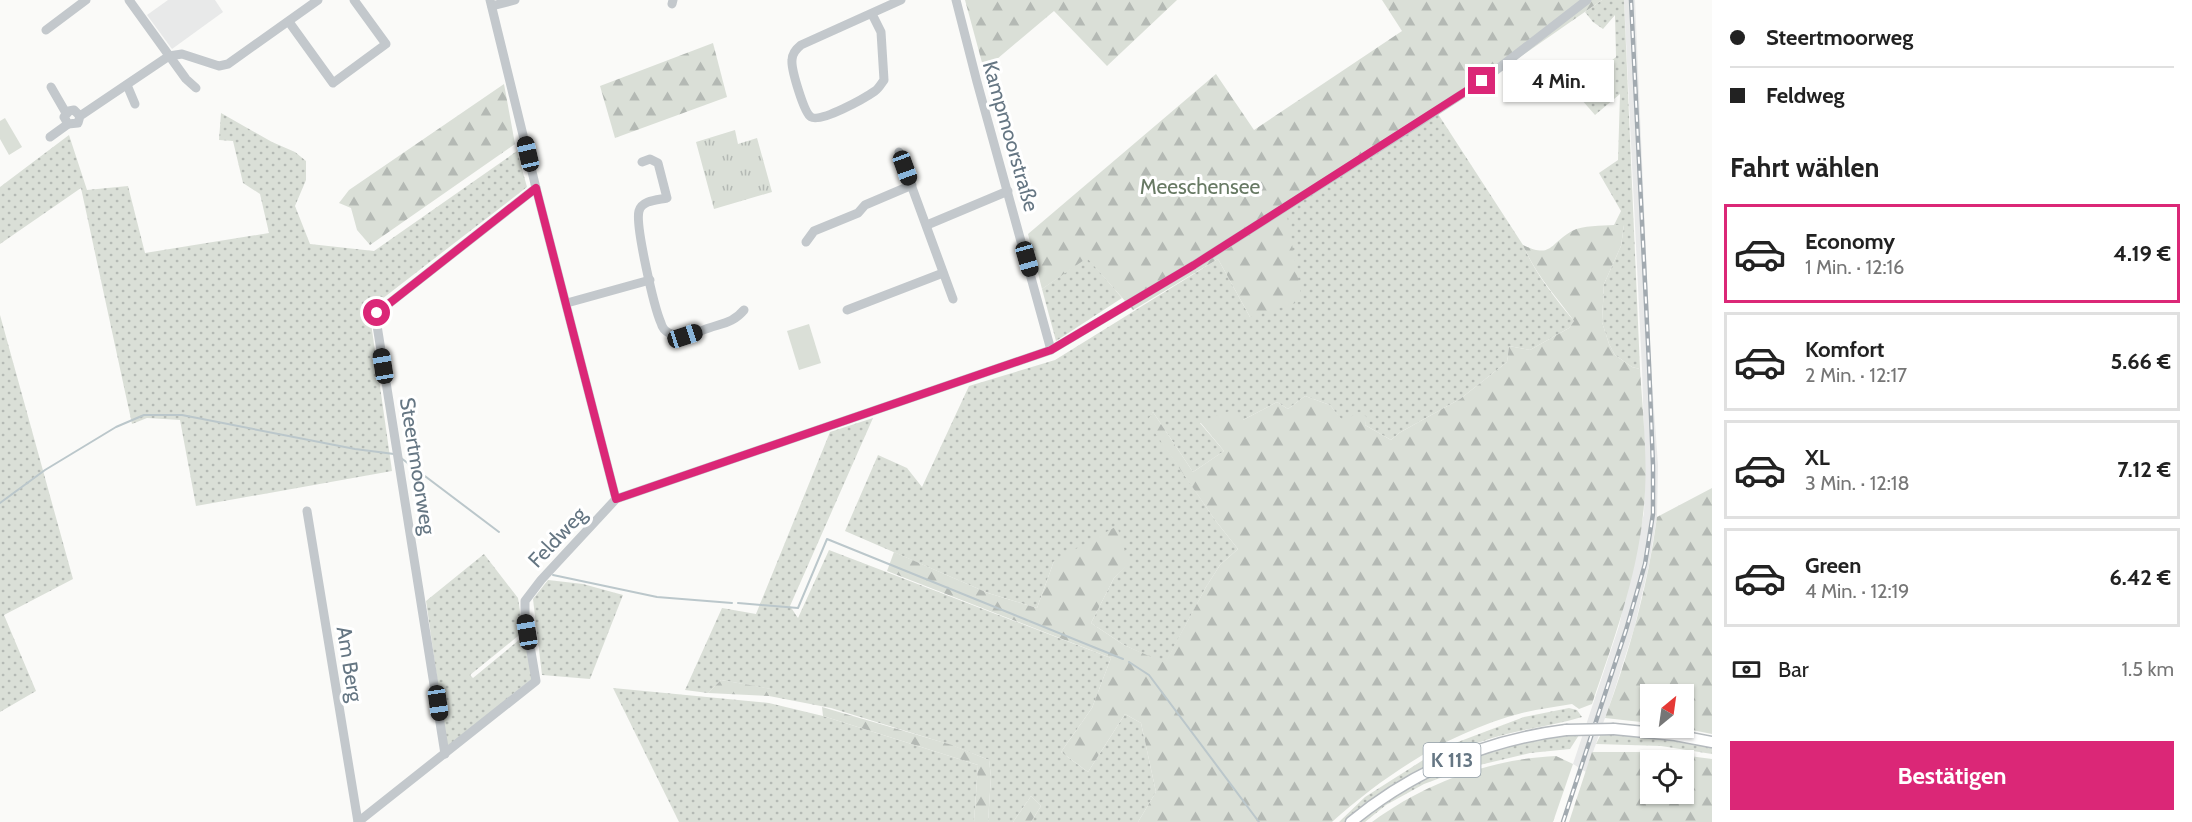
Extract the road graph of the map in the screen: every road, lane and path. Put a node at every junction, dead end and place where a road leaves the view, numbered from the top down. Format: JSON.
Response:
{"nodes":[{"id":1,"x":86,"y":0,"type":"edge"},
{"id":2,"x":129,"y":0,"type":"edge"},
{"id":3,"x":318,"y":0,"type":"edge"},
{"id":4,"x":354,"y":0,"type":"edge"},
{"id":5,"x":515,"y":0,"type":"edge"},
{"id":6,"x":901,"y":0,"type":"edge"},
{"id":7,"x":956,"y":0,"type":"edge"},
{"id":8,"x":1587,"y":0,"type":"edge"},
{"id":9,"x":491,"y":3,"type":"edge"},
{"id":10,"x":872,"y":14,"type":"junction"},
{"id":11,"x":288,"y":22,"type":"junction"},
{"id":12,"x":46,"y":30,"type":"dead end"},
{"id":13,"x":169,"y":56,"type":"junction"},
{"id":14,"x":127,"y":85,"type":"junction"},
{"id":15,"x":51,"y":87,"type":"dead end"},
{"id":16,"x":196,"y":88,"type":"dead end"},
{"id":17,"x":135,"y":104,"type":"dead end"},
{"id":18,"x":66,"y":113,"type":"junction"},
{"id":19,"x":80,"y":117,"type":"junction"},
{"id":20,"x":68,"y":124,"type":"junction"},
{"id":21,"x":50,"y":137,"type":"dead end"},
{"id":22,"x":899,"y":152,"type":"dead end"},
{"id":23,"x":642,"y":162,"type":"dead end"},
{"id":24,"x":912,"y":185,"type":"junction"},
{"id":25,"x":536,"y":188,"type":"junction"},
{"id":26,"x":1008,"y":191,"type":"junction"},
{"id":27,"x":927,"y":225,"type":"junction"},
{"id":28,"x":806,"y":242,"type":"dead end"},
{"id":29,"x":943,"y":273,"type":"junction"},
{"id":30,"x":650,"y":279,"type":"junction"},
{"id":31,"x":953,"y":299,"type":"dead end"},
{"id":32,"x":567,"y":303,"type":"junction"},
{"id":33,"x":744,"y":310,"type":"dead end"},
{"id":34,"x":847,"y":310,"type":"dead end"},
{"id":35,"x":1051,"y":350,"type":"junction"},
{"id":36,"x":616,"y":499,"type":"junction"},
{"id":37,"x":307,"y":511,"type":"dead end"},
{"id":38,"x":1712,"y":742,"type":"edge"},
{"id":39,"x":445,"y":754,"type":"junction"},
{"id":40,"x":358,"y":822,"type":"edge"},
{"id":41,"x":1351,"y":822,"type":"edge"}],
"edges":[{"from":1,"to":12,"type":"street"},
{"from":2,"to":13,"type":"street"},
{"from":3,"to":11,"type":"street"},
{"from":4,"to":11,"type":"street"},
{"from":5,"to":9,"type":"street"},
{"from":6,"to":10,"type":"street"},
{"from":7,"to":26,"type":"street","name":"Kampmoorstraße"},
{"from":8,"to":35,"type":"street","name":"Feldweg"},
{"from":9,"to":25,"type":"street"},
{"from":10,"to":10,"type":"street"},
{"from":11,"to":13,"type":"street"},
{"from":13,"to":14,"type":"street"},
{"from":13,"to":16,"type":"street"},
{"from":14,"to":17,"type":"street"},
{"from":14,"to":19,"type":"street"},
{"from":15,"to":18,"type":"street"},
{"from":18,"to":19,"type":"street"},
{"from":18,"to":20,"type":"street"},
{"from":19,"to":20,"type":"street"},
{"from":20,"to":21,"type":"street"},
{"from":22,"to":24,"type":"street"},
{"from":23,"to":30,"type":"street"},
{"from":24,"to":27,"type":"street"},
{"from":24,"to":28,"type":"street"},
{"from":25,"to":32,"type":"street"},
{"from":25,"to":39,"type":"street","name":"Steertmoorweg"},
{"from":26,"to":27,"type":"street"},
{"from":26,"to":35,"type":"street","name":"Kampmoorstraße"},
{"from":27,"to":29,"type":"street"},
{"from":29,"to":31,"type":"street"},
{"from":29,"to":34,"type":"street"},
{"from":30,"to":32,"type":"street"},
{"from":30,"to":33,"type":"street"},
{"from":32,"to":36,"type":"street"},
{"from":35,"to":36,"type":"street","name":"Feldweg"},
{"from":36,"to":39,"type":"street","name":"Feldweg"},
{"from":37,"to":40,"type":"street","name":"Am Berg"},
{"from":38,"to":41,"type":"main road","number":"K 113","bridge":true},
{"from":39,"to":40,"type":"street","name":"Feldweg"}]}
